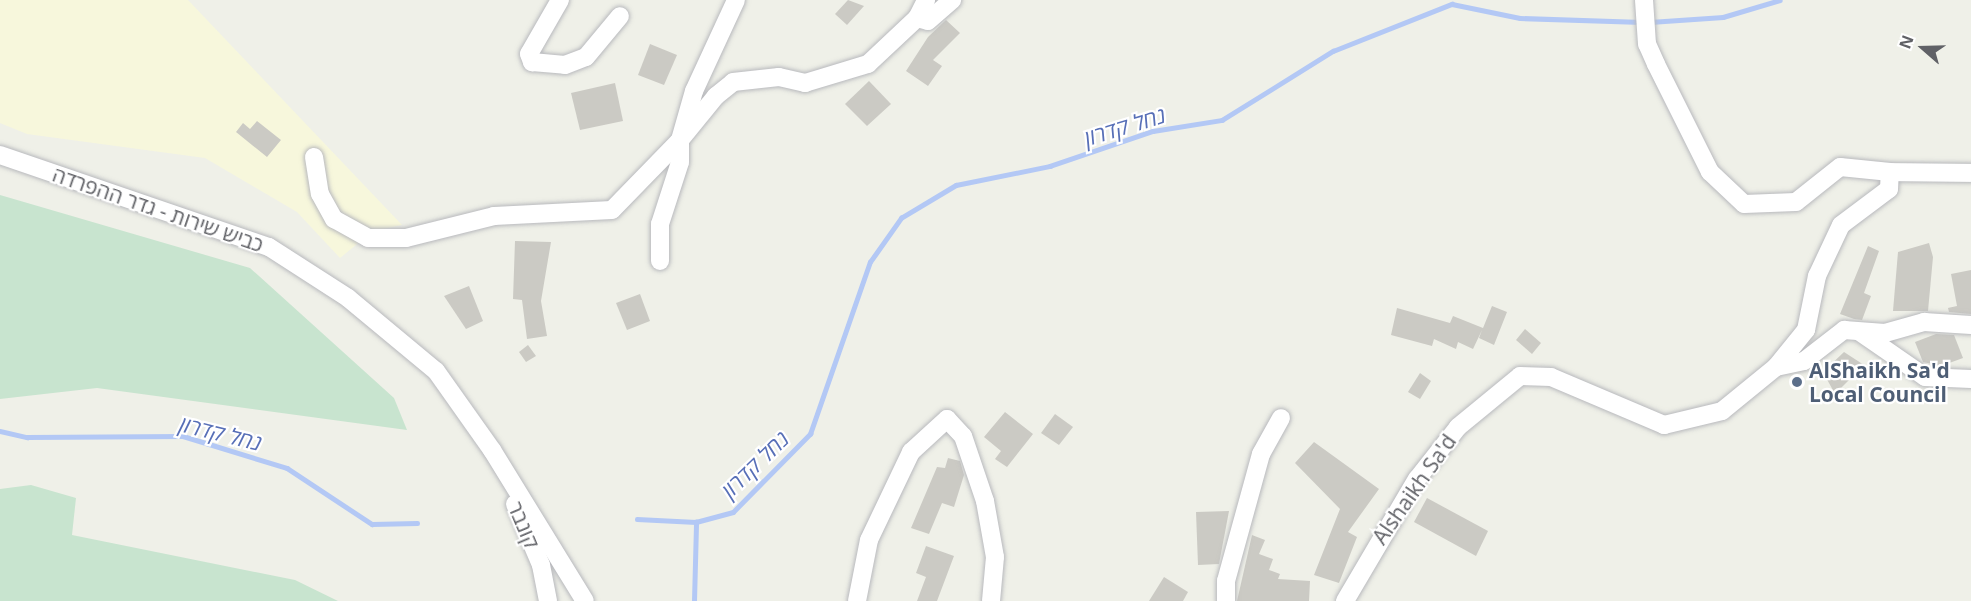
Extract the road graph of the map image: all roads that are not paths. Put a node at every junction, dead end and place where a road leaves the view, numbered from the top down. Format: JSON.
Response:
{"nodes":[{"id":1,"x":560,"y":0,"type":"edge"},
{"id":2,"x":736,"y":0,"type":"edge"},
{"id":3,"x":926,"y":0,"type":"edge"},
{"id":4,"x":952,"y":0,"type":"edge"},
{"id":5,"x":1643,"y":4,"type":"edge"},
{"id":6,"x":620,"y":15,"type":"dead end"},
{"id":7,"x":917,"y":18,"type":"junction"},
{"id":8,"x":680,"y":140,"type":"junction"},
{"id":9,"x":0,"y":155,"type":"edge"},
{"id":10,"x":314,"y":157,"type":"dead end"},
{"id":11,"x":1890,"y":172,"type":"junction"},
{"id":12,"x":1971,"y":173,"type":"edge"},
{"id":13,"x":660,"y":261,"type":"dead end"},
{"id":14,"x":1971,"y":325,"type":"edge"},
{"id":15,"x":1860,"y":332,"type":"junction"},
{"id":16,"x":1776,"y":367,"type":"junction"},
{"id":17,"x":1971,"y":379,"type":"edge"},
{"id":18,"x":1281,"y":418,"type":"dead end"},
{"id":19,"x":492,"y":450,"type":"junction"},
{"id":20,"x":548,"y":601,"type":"edge"},
{"id":21,"x":585,"y":601,"type":"edge"},
{"id":22,"x":857,"y":601,"type":"edge"},
{"id":23,"x":992,"y":601,"type":"edge"},
{"id":24,"x":1226,"y":601,"type":"edge"},
{"id":25,"x":1345,"y":601,"type":"edge"}],
"edges":[{"from":1,"to":6,"type":"street"},
{"from":2,"to":8,"type":"street"},
{"from":3,"to":7,"type":"street"},
{"from":4,"to":7,"type":"street"},
{"from":5,"to":11,"type":"street"},
{"from":7,"to":8,"type":"street"},
{"from":8,"to":10,"type":"street"},
{"from":8,"to":13,"type":"street"},
{"from":9,"to":19,"type":"street","name":"כביש שירות - גדר ההפרדה"},
{"from":11,"to":12,"type":"street"},
{"from":11,"to":16,"type":"street","name":"Alshaikh Sa'd"},
{"from":14,"to":15,"type":"street"},
{"from":15,"to":16,"type":"street"},
{"from":15,"to":17,"type":"street"},
{"from":16,"to":25,"type":"street","name":"Alshaikh Sa'd"},
{"from":18,"to":24,"type":"street"},
{"from":19,"to":20,"type":"street","name":"קונבר"},
{"from":19,"to":21,"type":"street","name":"כביש שירות - גדר ההפרדה"},
{"from":22,"to":23,"type":"street"}]}
